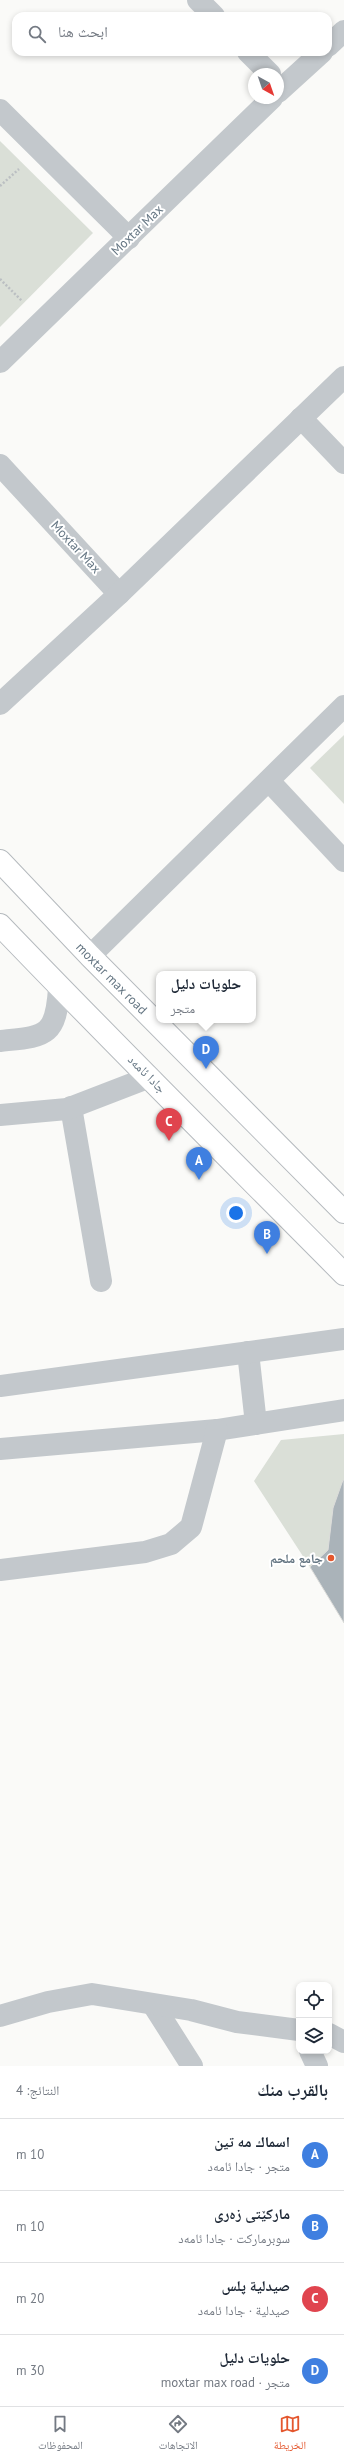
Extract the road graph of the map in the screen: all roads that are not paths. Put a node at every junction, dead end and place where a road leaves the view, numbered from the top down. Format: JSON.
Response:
{"nodes":[{"id":1,"x":198,"y":0,"type":"edge"},
{"id":2,"x":210,"y":12,"type":"edge"},
{"id":3,"x":344,"y":32,"type":"edge"},
{"id":4,"x":332,"y":42,"type":"edge"},
{"id":5,"x":251,"y":56,"type":"edge"},
{"id":6,"x":317,"y":56,"type":"edge"},
{"id":7,"x":261,"y":68,"type":"edge"},
{"id":8,"x":284,"y":81,"type":"edge"},
{"id":9,"x":259,"y":104,"type":"edge"},
{"id":10,"x":0,"y":110,"type":"edge"},
{"id":11,"x":129,"y":238,"type":"junction"},
{"id":12,"x":0,"y":362,"type":"edge"},
{"id":13,"x":344,"y":377,"type":"edge"},
{"id":14,"x":301,"y":418,"type":"junction"},
{"id":15,"x":344,"y":463,"type":"edge"},
{"id":16,"x":0,"y":465,"type":"edge"},
{"id":17,"x":119,"y":594,"type":"junction"},
{"id":18,"x":0,"y":704,"type":"edge"},
{"id":19,"x":344,"y":706,"type":"edge"},
{"id":20,"x":269,"y":781,"type":"junction"},
{"id":21,"x":0,"y":861,"type":"edge"},
{"id":22,"x":344,"y":861,"type":"edge"},
{"id":23,"x":0,"y":925,"type":"edge"},
{"id":24,"x":90,"y":956,"type":"junction"},
{"id":25,"x":59,"y":988,"type":"junction"},
{"id":26,"x":156,"y":1023,"type":"edge"},
{"id":27,"x":156,"y":1023,"type":"edge"},
{"id":28,"x":0,"y":1041,"type":"edge"},
{"id":29,"x":150,"y":1077,"type":"junction"},
{"id":30,"x":71,"y":1107,"type":"junction"},
{"id":31,"x":0,"y":1115,"type":"edge"},
{"id":32,"x":344,"y":1212,"type":"edge"},
{"id":33,"x":344,"y":1274,"type":"edge"},
{"id":34,"x":101,"y":1281,"type":"dead end"},
{"id":35,"x":344,"y":1339,"type":"edge"},
{"id":36,"x":248,"y":1352,"type":"junction"},
{"id":37,"x":0,"y":1386,"type":"edge"},
{"id":38,"x":344,"y":1410,"type":"edge"},
{"id":39,"x":256,"y":1424,"type":"junction"},
{"id":40,"x":217,"y":1430,"type":"junction"},
{"id":41,"x":0,"y":1449,"type":"edge"},
{"id":42,"x":0,"y":1570,"type":"edge"},
{"id":43,"x":154,"y":2006,"type":"junction"},
{"id":44,"x":0,"y":2016,"type":"edge"},
{"id":45,"x":344,"y":2025,"type":"edge"},
{"id":46,"x":296,"y":2030,"type":"edge"},
{"id":47,"x":332,"y":2031,"type":"edge"},
{"id":48,"x":332,"y":2035,"type":"edge"},
{"id":49,"x":344,"y":2042,"type":"edge"},
{"id":50,"x":311,"y":2054,"type":"edge"},
{"id":51,"x":192,"y":2066,"type":"edge"},
{"id":52,"x":317,"y":2066,"type":"edge"}],
"edges":[{"from":1,"to":2,"type":"street"},
{"from":3,"to":4,"type":"street"},
{"from":5,"to":7,"type":"street"},
{"from":6,"to":8,"type":"street","name":"Moxtar Max"},
{"from":9,"to":11,"type":"street","name":"Moxtar Max"},
{"from":10,"to":11,"type":"street"},
{"from":11,"to":12,"type":"street","name":"Moxtar Max"},
{"from":13,"to":14,"type":"street"},
{"from":14,"to":15,"type":"street"},
{"from":14,"to":17,"type":"street"},
{"from":16,"to":17,"type":"street","name":"Moxtar Max"},
{"from":17,"to":18,"type":"street"},
{"from":19,"to":20,"type":"street"},
{"from":20,"to":22,"type":"street"},
{"from":20,"to":24,"type":"street"},
{"from":21,"to":24,"type":"main road","name":"moxtar max road"},
{"from":23,"to":25,"type":"main road","name":"جادا ئامەد"},
{"from":24,"to":27,"type":"main road","name":"moxtar max road"},
{"from":25,"to":28,"type":"street"},
{"from":25,"to":29,"type":"main road","name":"جادا ئامەد"},
{"from":26,"to":32,"type":"main road","name":"moxtar max road"},
{"from":29,"to":30,"type":"street"},
{"from":29,"to":33,"type":"main road","name":"جادا ئامەد"},
{"from":30,"to":31,"type":"street"},
{"from":30,"to":34,"type":"street"},
{"from":35,"to":36,"type":"street"},
{"from":36,"to":37,"type":"street"},
{"from":36,"to":39,"type":"street"},
{"from":38,"to":39,"type":"street"},
{"from":39,"to":40,"type":"street"},
{"from":40,"to":41,"type":"street"},
{"from":40,"to":42,"type":"street"},
{"from":43,"to":44,"type":"street"},
{"from":43,"to":46,"type":"street"},
{"from":43,"to":51,"type":"street"},
{"from":45,"to":47,"type":"street"},
{"from":48,"to":49,"type":"street"},
{"from":50,"to":52,"type":"street"}]}
